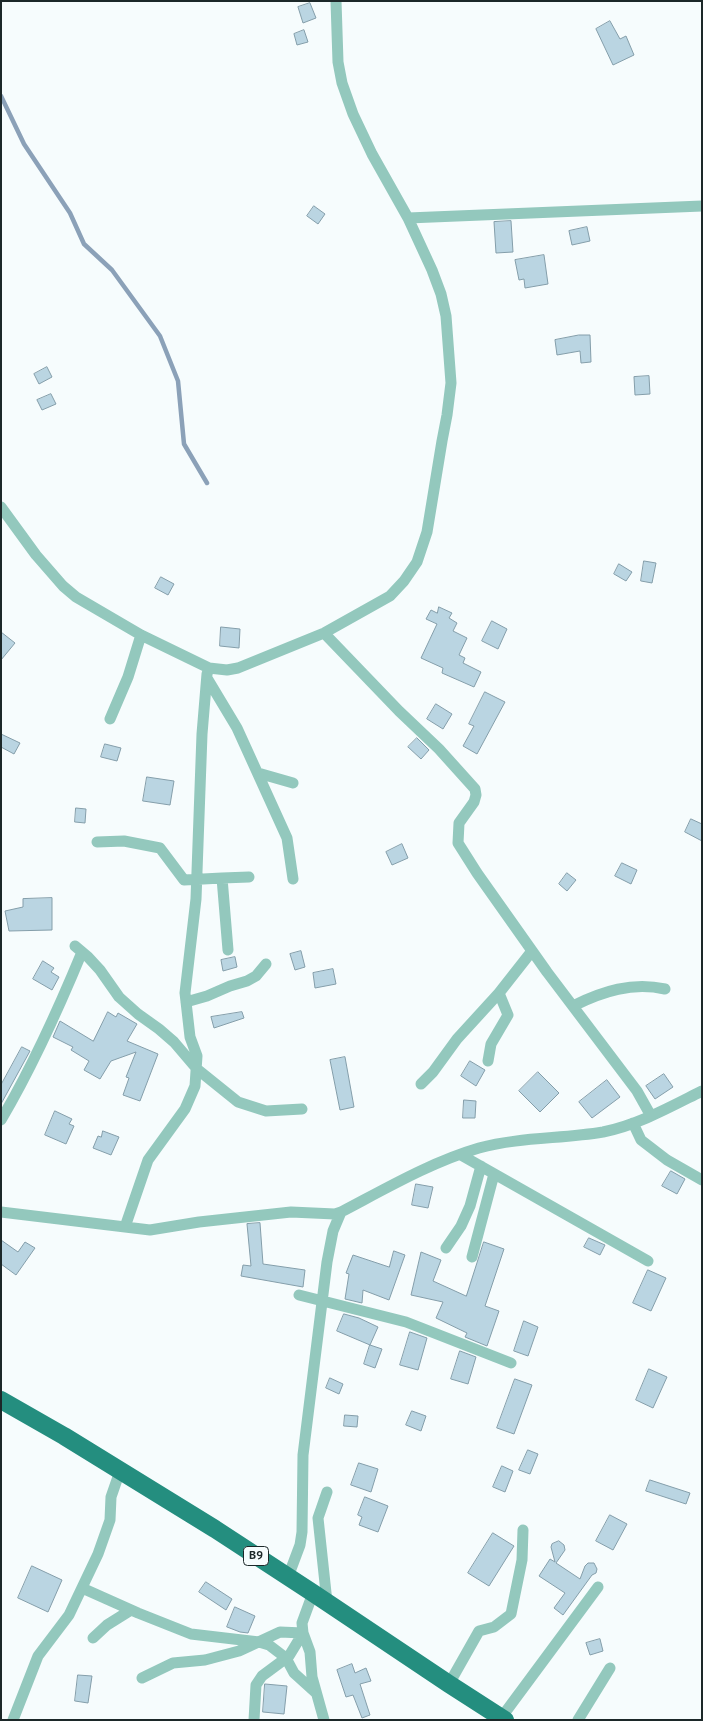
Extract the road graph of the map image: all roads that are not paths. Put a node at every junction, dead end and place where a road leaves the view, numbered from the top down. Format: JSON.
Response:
{"nodes":[{"id":1,"x":336,"y":1,"type":"edge"},
{"id":2,"x":702,"y":206,"type":"edge"},
{"id":3,"x":408,"y":218,"type":"junction"},
{"id":4,"x":1,"y":507,"type":"edge"},
{"id":5,"x":324,"y":633,"type":"junction"},
{"id":6,"x":141,"y":635,"type":"junction"},
{"id":7,"x":208,"y":673,"type":"junction"},
{"id":8,"x":110,"y":719,"type":"dead end"},
{"id":9,"x":258,"y":773,"type":"junction"},
{"id":10,"x":293,"y":783,"type":"dead end"},
{"id":11,"x":97,"y":842,"type":"dead end"},
{"id":12,"x":249,"y":877,"type":"dead end"},
{"id":13,"x":222,"y":878,"type":"junction"},
{"id":14,"x":196,"y":879,"type":"junction"},
{"id":15,"x":293,"y":879,"type":"dead end"},
{"id":16,"x":228,"y":950,"type":"dead end"},
{"id":17,"x":532,"y":950,"type":"junction"},
{"id":18,"x":266,"y":964,"type":"dead end"},
{"id":19,"x":665,"y":989,"type":"dead end"},
{"id":20,"x":499,"y":993,"type":"junction"},
{"id":21,"x":186,"y":1002,"type":"junction"},
{"id":22,"x":573,"y":1006,"type":"junction"},
{"id":23,"x":488,"y":1062,"type":"dead end"},
{"id":24,"x":197,"y":1069,"type":"junction"},
{"id":25,"x":421,"y":1084,"type":"dead end"},
{"id":26,"x":702,"y":1092,"type":"edge"},
{"id":27,"x":302,"y":1108,"type":"dead end"},
{"id":28,"x":652,"y":1116,"type":"junction"},
{"id":29,"x":1,"y":1120,"type":"edge"},
{"id":30,"x":633,"y":1123,"type":"junction"},
{"id":31,"x":461,"y":1155,"type":"junction"},
{"id":32,"x":481,"y":1166,"type":"junction"},
{"id":33,"x":494,"y":1174,"type":"junction"},
{"id":34,"x":702,"y":1180,"type":"edge"},
{"id":35,"x":1,"y":1212,"type":"edge"},
{"id":36,"x":341,"y":1212,"type":"junction"},
{"id":37,"x":125,"y":1227,"type":"junction"},
{"id":38,"x":446,"y":1248,"type":"dead end"},
{"id":39,"x":472,"y":1257,"type":"dead end"},
{"id":40,"x":648,"y":1261,"type":"dead end"},
{"id":41,"x":299,"y":1295,"type":"dead end"},
{"id":42,"x":323,"y":1301,"type":"junction"},
{"id":43,"x":511,"y":1363,"type":"dead end"},
{"id":44,"x":1,"y":1400,"type":"edge"},
{"id":45,"x":120,"y":1471,"type":"junction"},
{"id":46,"x":327,"y":1492,"type":"dead end"},
{"id":47,"x":523,"y":1530,"type":"dead end"},
{"id":48,"x":288,"y":1577,"type":"junction"},
{"id":49,"x":598,"y":1587,"type":"dead end"},
{"id":50,"x":82,"y":1588,"type":"junction"},
{"id":51,"x":320,"y":1597,"type":"junction"},
{"id":52,"x":131,"y":1610,"type":"junction"},
{"id":53,"x":303,"y":1633,"type":"junction"},
{"id":54,"x":93,"y":1638,"type":"dead end"},
{"id":55,"x":259,"y":1642,"type":"junction"},
{"id":56,"x":286,"y":1658,"type":"junction"},
{"id":57,"x":610,"y":1668,"type":"dead end"},
{"id":58,"x":142,"y":1678,"type":"dead end"},
{"id":59,"x":449,"y":1684,"type":"junction"},
{"id":60,"x":315,"y":1692,"type":"junction"},
{"id":61,"x":503,"y":1719,"type":"edge"},
{"id":62,"x":13,"y":1720,"type":"edge"},
{"id":63,"x":254,"y":1720,"type":"edge"},
{"id":64,"x":324,"y":1720,"type":"edge"},
{"id":65,"x":578,"y":1720,"type":"edge"}],
"edges":[{"from":1,"to":3,"type":"street"},
{"from":2,"to":3,"type":"street"},
{"from":3,"to":5,"type":"street"},
{"from":4,"to":6,"type":"street"},
{"from":5,"to":7,"type":"street"},
{"from":5,"to":17,"type":"street"},
{"from":6,"to":7,"type":"street"},
{"from":6,"to":8,"type":"street"},
{"from":7,"to":9,"type":"street"},
{"from":7,"to":14,"type":"street"},
{"from":9,"to":10,"type":"street"},
{"from":9,"to":15,"type":"street"},
{"from":11,"to":14,"type":"street"},
{"from":12,"to":13,"type":"street"},
{"from":13,"to":14,"type":"street"},
{"from":13,"to":16,"type":"street"},
{"from":14,"to":21,"type":"street"},
{"from":17,"to":20,"type":"street"},
{"from":17,"to":22,"type":"street"},
{"from":18,"to":21,"type":"street"},
{"from":19,"to":22,"type":"street"},
{"from":20,"to":23,"type":"street"},
{"from":20,"to":25,"type":"street"},
{"from":21,"to":24,"type":"street"},
{"from":22,"to":28,"type":"street"},
{"from":24,"to":27,"type":"street"},
{"from":24,"to":29,"type":"street"},
{"from":24,"to":37,"type":"street"},
{"from":26,"to":28,"type":"street"},
{"from":28,"to":30,"type":"street"},
{"from":30,"to":31,"type":"street"},
{"from":30,"to":34,"type":"street"},
{"from":31,"to":32,"type":"street"},
{"from":31,"to":36,"type":"street"},
{"from":32,"to":33,"type":"street"},
{"from":32,"to":38,"type":"street"},
{"from":33,"to":39,"type":"street"},
{"from":33,"to":40,"type":"street"},
{"from":35,"to":37,"type":"street"},
{"from":36,"to":37,"type":"street"},
{"from":36,"to":42,"type":"street"},
{"from":41,"to":42,"type":"street"},
{"from":42,"to":43,"type":"street"},
{"from":42,"to":48,"type":"street"},
{"from":44,"to":45,"type":"highway","number":"B9"},
{"from":45,"to":48,"type":"highway","number":"B9"},
{"from":45,"to":50,"type":"street"},
{"from":46,"to":51,"type":"street"},
{"from":47,"to":59,"type":"street"},
{"from":48,"to":51,"type":"highway","number":"B9"},
{"from":49,"to":61,"type":"street"},
{"from":50,"to":52,"type":"street"},
{"from":50,"to":62,"type":"street"},
{"from":51,"to":53,"type":"street"},
{"from":51,"to":59,"type":"highway","number":"B9"},
{"from":52,"to":54,"type":"street"},
{"from":52,"to":55,"type":"street"},
{"from":53,"to":55,"type":"street"},
{"from":53,"to":56,"type":"street"},
{"from":53,"to":60,"type":"street"},
{"from":55,"to":56,"type":"street"},
{"from":55,"to":58,"type":"street"},
{"from":56,"to":60,"type":"street"},
{"from":56,"to":63,"type":"street"},
{"from":57,"to":65,"type":"street"},
{"from":59,"to":61,"type":"highway","number":"B9"},
{"from":60,"to":64,"type":"street"}]}
